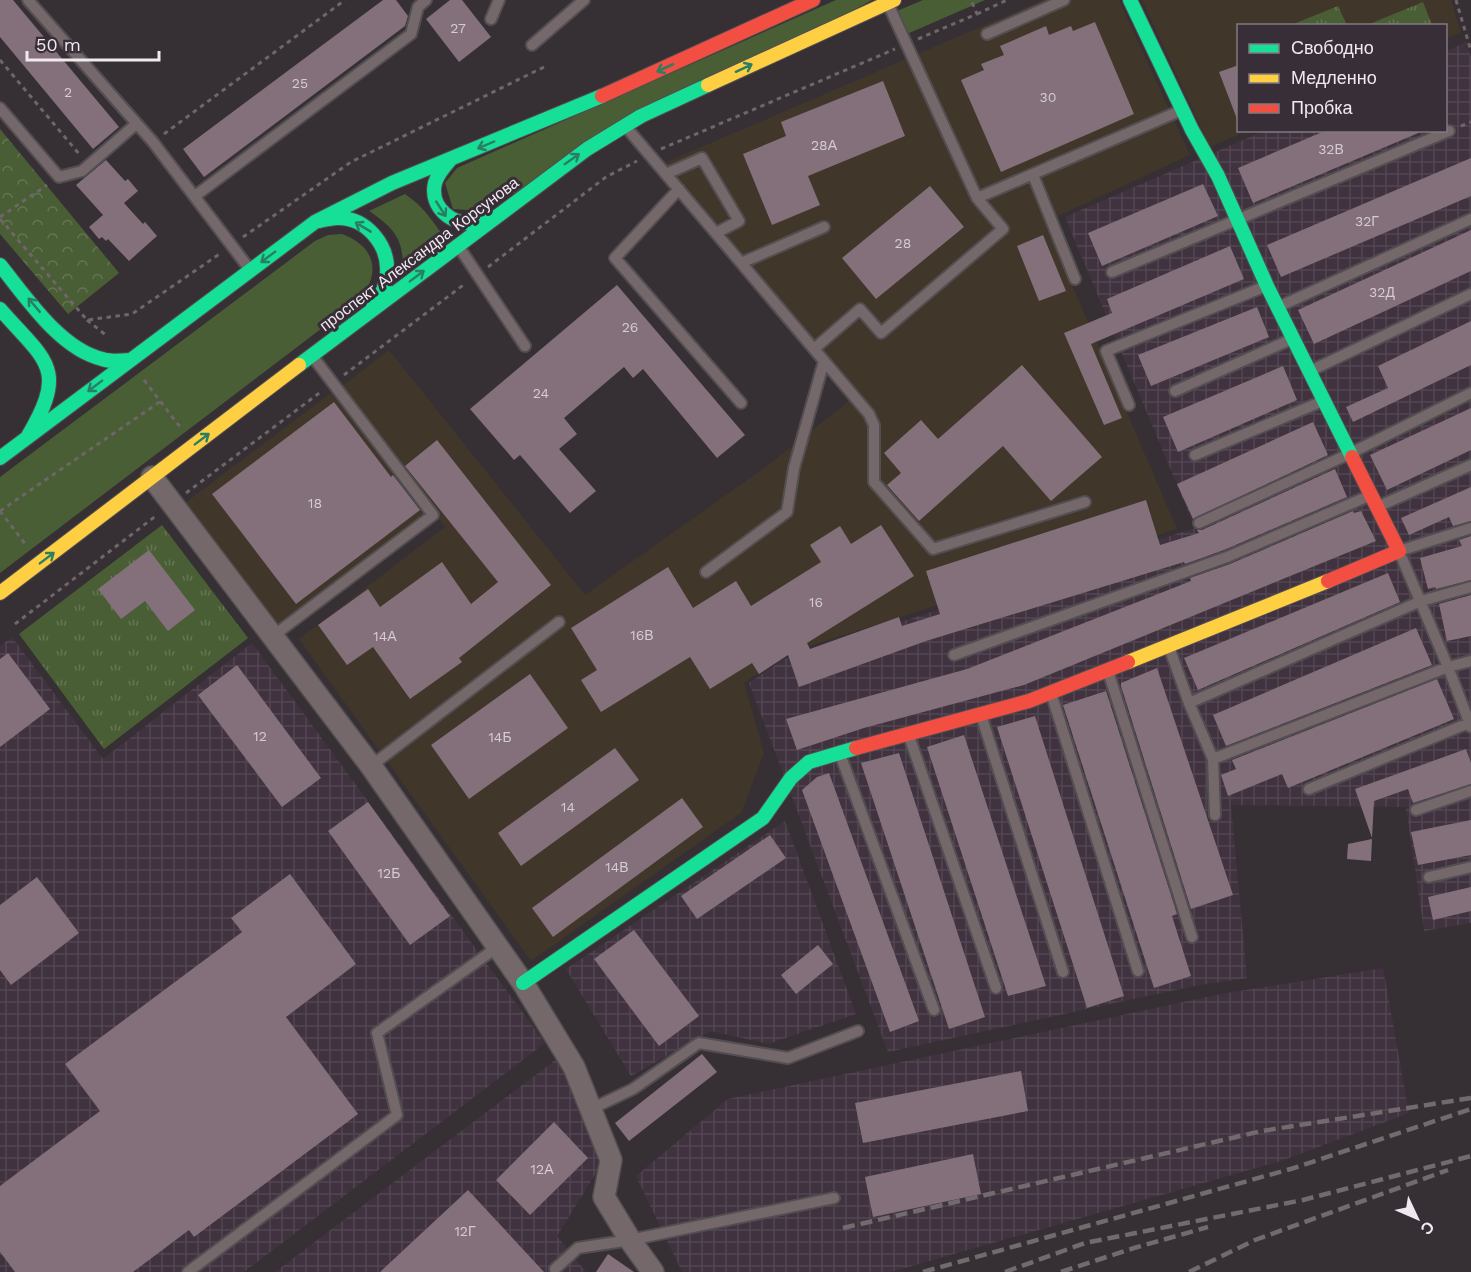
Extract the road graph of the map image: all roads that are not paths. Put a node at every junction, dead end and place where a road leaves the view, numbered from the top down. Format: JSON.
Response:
{"nodes":[{"id":1,"x":28,"y":0,"type":"edge"},
{"id":2,"x":426,"y":0,"type":"edge"},
{"id":3,"x":500,"y":0,"type":"edge"},
{"id":4,"x":584,"y":0,"type":"edge"},
{"id":5,"x":813,"y":0,"type":"edge"},
{"id":6,"x":1064,"y":0,"type":"edge"},
{"id":7,"x":1130,"y":0,"type":"edge"},
{"id":8,"x":891,"y":1,"type":"edge"},
{"id":9,"x":491,"y":19,"type":"dead end"},
{"id":10,"x":987,"y":33,"type":"dead end"},
{"id":11,"x":532,"y":45,"type":"dead end"},
{"id":12,"x":0,"y":108,"type":"edge"},
{"id":13,"x":1183,"y":110,"type":"junction"},
{"id":14,"x":136,"y":124,"type":"junction"},
{"id":15,"x":624,"y":125,"type":"junction"},
{"id":16,"x":1444,"y":132,"type":"edge"},
{"id":17,"x":451,"y":159,"type":"junction"},
{"id":18,"x":666,"y":174,"type":"junction"},
{"id":19,"x":1033,"y":176,"type":"junction"},
{"id":20,"x":679,"y":189,"type":"junction"},
{"id":21,"x":195,"y":196,"type":"junction"},
{"id":22,"x":977,"y":198,"type":"junction"},
{"id":23,"x":503,"y":212,"type":"junction"},
{"id":24,"x":1471,"y":219,"type":"edge"},
{"id":25,"x":1238,"y":220,"type":"junction"},
{"id":26,"x":315,"y":222,"type":"junction"},
{"id":27,"x":824,"y":227,"type":"dead end"},
{"id":28,"x":716,"y":233,"type":"junction"},
{"id":29,"x":458,"y":246,"type":"junction"},
{"id":30,"x":741,"y":263,"type":"junction"},
{"id":31,"x":0,"y":265,"type":"edge"},
{"id":32,"x":250,"y":270,"type":"junction"},
{"id":33,"x":1112,"y":272,"type":"dead end"},
{"id":34,"x":1075,"y":279,"type":"dead end"},
{"id":35,"x":1267,"y":286,"type":"junction"},
{"id":36,"x":1471,"y":294,"type":"edge"},
{"id":37,"x":1277,"y":308,"type":"junction"},
{"id":38,"x":0,"y":309,"type":"edge"},
{"id":39,"x":370,"y":311,"type":"junction"},
{"id":40,"x":1293,"y":339,"type":"junction"},
{"id":41,"x":525,"y":346,"type":"dead end"},
{"id":42,"x":814,"y":349,"type":"junction"},
{"id":43,"x":312,"y":356,"type":"junction"},
{"id":44,"x":62,"y":358,"type":"junction"},
{"id":45,"x":129,"y":360,"type":"junction"},
{"id":46,"x":824,"y":361,"type":"junction"},
{"id":47,"x":1310,"y":371,"type":"junction"},
{"id":48,"x":1175,"y":391,"type":"dead end"},
{"id":49,"x":1471,"y":393,"type":"edge"},
{"id":50,"x":1323,"y":400,"type":"junction"},
{"id":51,"x":741,"y":403,"type":"dead end"},
{"id":52,"x":1129,"y":405,"type":"dead end"},
{"id":53,"x":28,"y":436,"type":"junction"},
{"id":54,"x":1349,"y":454,"type":"junction"},
{"id":55,"x":1195,"y":455,"type":"dead end"},
{"id":56,"x":0,"y":458,"type":"edge"},
{"id":57,"x":1471,"y":465,"type":"edge"},
{"id":58,"x":152,"y":477,"type":"junction"},
{"id":59,"x":1374,"y":501,"type":"junction"},
{"id":60,"x":1085,"y":502,"type":"dead end"},
{"id":61,"x":1199,"y":523,"type":"dead end"},
{"id":62,"x":1471,"y":528,"type":"edge"},
{"id":63,"x":1399,"y":551,"type":"junction"},
{"id":64,"x":706,"y":572,"type":"dead end"},
{"id":65,"x":1471,"y":587,"type":"edge"},
{"id":66,"x":0,"y":593,"type":"edge"},
{"id":67,"x":1421,"y":601,"type":"junction"},
{"id":68,"x":559,"y":622,"type":"dead end"},
{"id":69,"x":273,"y":636,"type":"junction"},
{"id":70,"x":1169,"y":646,"type":"junction"},
{"id":71,"x":954,"y":656,"type":"dead end"},
{"id":72,"x":1471,"y":661,"type":"edge"},
{"id":73,"x":1448,"y":667,"type":"junction"},
{"id":74,"x":1108,"y":670,"type":"junction"},
{"id":75,"x":1051,"y":693,"type":"junction"},
{"id":76,"x":1189,"y":703,"type":"junction"},
{"id":77,"x":981,"y":714,"type":"junction"},
{"id":78,"x":1471,"y":724,"type":"edge"},
{"id":79,"x":908,"y":733,"type":"junction"},
{"id":80,"x":839,"y":753,"type":"junction"},
{"id":81,"x":1213,"y":759,"type":"junction"},
{"id":82,"x":371,"y":766,"type":"junction"},
{"id":83,"x":1309,"y":789,"type":"dead end"},
{"id":84,"x":1471,"y":791,"type":"edge"},
{"id":85,"x":1416,"y":810,"type":"dead end"},
{"id":86,"x":1215,"y":815,"type":"dead end"},
{"id":87,"x":1471,"y":867,"type":"edge"},
{"id":88,"x":1429,"y":877,"type":"dead end"},
{"id":89,"x":1192,"y":937,"type":"dead end"},
{"id":90,"x":499,"y":946,"type":"junction"},
{"id":91,"x":1138,"y":971,"type":"dead end"},
{"id":92,"x":1063,"y":972,"type":"dead end"},
{"id":93,"x":524,"y":983,"type":"junction"},
{"id":94,"x":996,"y":988,"type":"dead end"},
{"id":95,"x":934,"y":1010,"type":"dead end"},
{"id":96,"x":858,"y":1031,"type":"dead end"},
{"id":97,"x":591,"y":1109,"type":"junction"},
{"id":98,"x":834,"y":1198,"type":"dead end"},
{"id":99,"x":630,"y":1240,"type":"junction"},
{"id":100,"x":555,"y":1269,"type":"dead end"},
{"id":101,"x":188,"y":1272,"type":"edge"},
{"id":102,"x":653,"y":1272,"type":"edge"}],
"edges":[{"from":1,"to":14,"type":"lane"},
{"from":2,"to":21,"type":"lane"},
{"from":3,"to":9,"type":"lane"},
{"from":4,"to":11,"type":"lane"},
{"from":5,"to":17,"type":"main road","one_way":true},
{"from":6,"to":10,"type":"lane"},
{"from":7,"to":13,"type":"main road"},
{"from":15,"to":8,"type":"main road","name":"проспект Александра Корсунова","one_way":true},
{"from":8,"to":22,"type":"lane"},
{"from":12,"to":14,"type":"lane"},
{"from":13,"to":19,"type":"lane"},
{"from":13,"to":25,"type":"main road"},
{"from":14,"to":21,"type":"lane"},
{"from":15,"to":18,"type":"lane"},
{"from":23,"to":15,"type":"main road","name":"проспект Александра Корсунова","one_way":true},
{"from":16,"to":25,"type":"lane"},
{"from":17,"to":23,"type":"main road","one_way":true},
{"from":17,"to":26,"type":"main road"},
{"from":18,"to":20,"type":"lane"},
{"from":18,"to":28,"type":"lane"},
{"from":19,"to":22,"type":"lane"},
{"from":19,"to":34,"type":"lane"},
{"from":20,"to":28,"type":"lane"},
{"from":20,"to":51,"type":"lane"},
{"from":21,"to":32,"type":"lane"},
{"from":22,"to":42,"type":"lane"},
{"from":23,"to":29,"type":"main road","name":"проспект Александра Корсунова"},
{"from":24,"to":37,"type":"lane"},
{"from":25,"to":33,"type":"lane"},
{"from":25,"to":35,"type":"main road"},
{"from":26,"to":32,"type":"main road","one_way":true},
{"from":39,"to":26,"type":"main road","one_way":true},
{"from":27,"to":30,"type":"lane"},
{"from":28,"to":30,"type":"lane"},
{"from":39,"to":29,"type":"main road","name":"проспект Александра Корсунова","one_way":true},
{"from":29,"to":41,"type":"lane"},
{"from":30,"to":42,"type":"lane"},
{"from":44,"to":31,"type":"main road","one_way":true},
{"from":32,"to":45,"type":"main road"},
{"from":35,"to":37,"type":"main road"},
{"from":35,"to":52,"type":"lane"},
{"from":36,"to":47,"type":"lane"},
{"from":37,"to":40,"type":"main road"},
{"from":38,"to":44,"type":"main road"},
{"from":39,"to":43,"type":"main road","name":"проспект Александра Корсунова"},
{"from":40,"to":47,"type":"main road"},
{"from":40,"to":48,"type":"lane"},
{"from":42,"to":46,"type":"lane"},
{"from":58,"to":43,"type":"main road","name":"проспект Александра Корсунова","one_way":true},
{"from":43,"to":69,"type":"lane"},
{"from":44,"to":45,"type":"main road"},
{"from":44,"to":53,"type":"main road"},
{"from":45,"to":53,"type":"main road","one_way":true},
{"from":46,"to":60,"type":"lane"},
{"from":46,"to":64,"type":"lane"},
{"from":47,"to":50,"type":"main road"},
{"from":49,"to":54,"type":"lane"},
{"from":50,"to":54,"type":"main road"},
{"from":50,"to":55,"type":"lane"},
{"from":53,"to":56,"type":"main road"},
{"from":54,"to":59,"type":"main road"},
{"from":54,"to":61,"type":"lane"},
{"from":57,"to":59,"type":"lane"},
{"from":66,"to":58,"type":"main road","name":"проспект Александра Корсунова","one_way":true},
{"from":58,"to":69,"type":"street"},
{"from":59,"to":63,"type":"main road"},
{"from":59,"to":71,"type":"lane"},
{"from":62,"to":63,"type":"lane"},
{"from":63,"to":67,"type":"lane"},
{"from":63,"to":70,"type":"main road"},
{"from":65,"to":67,"type":"lane"},
{"from":67,"to":73,"type":"lane"},
{"from":67,"to":76,"type":"lane"},
{"from":68,"to":82,"type":"lane"},
{"from":69,"to":82,"type":"street"},
{"from":70,"to":74,"type":"main road"},
{"from":70,"to":76,"type":"lane"},
{"from":72,"to":73,"type":"lane"},
{"from":73,"to":78,"type":"lane"},
{"from":73,"to":81,"type":"lane"},
{"from":74,"to":75,"type":"main road"},
{"from":74,"to":89,"type":"lane"},
{"from":75,"to":77,"type":"main road"},
{"from":75,"to":91,"type":"lane"},
{"from":76,"to":81,"type":"lane"},
{"from":77,"to":79,"type":"main road"},
{"from":77,"to":92,"type":"lane"},
{"from":78,"to":83,"type":"lane"},
{"from":79,"to":80,"type":"main road"},
{"from":79,"to":94,"type":"lane"},
{"from":80,"to":93,"type":"main road"},
{"from":80,"to":95,"type":"lane"},
{"from":81,"to":86,"type":"lane"},
{"from":82,"to":90,"type":"street"},
{"from":84,"to":85,"type":"lane"},
{"from":87,"to":88,"type":"lane"},
{"from":90,"to":93,"type":"street"},
{"from":90,"to":101,"type":"lane"},
{"from":93,"to":97,"type":"street"},
{"from":96,"to":97,"type":"lane"},
{"from":97,"to":99,"type":"street"},
{"from":98,"to":99,"type":"lane"},
{"from":99,"to":100,"type":"lane"},
{"from":99,"to":102,"type":"street"}]}
